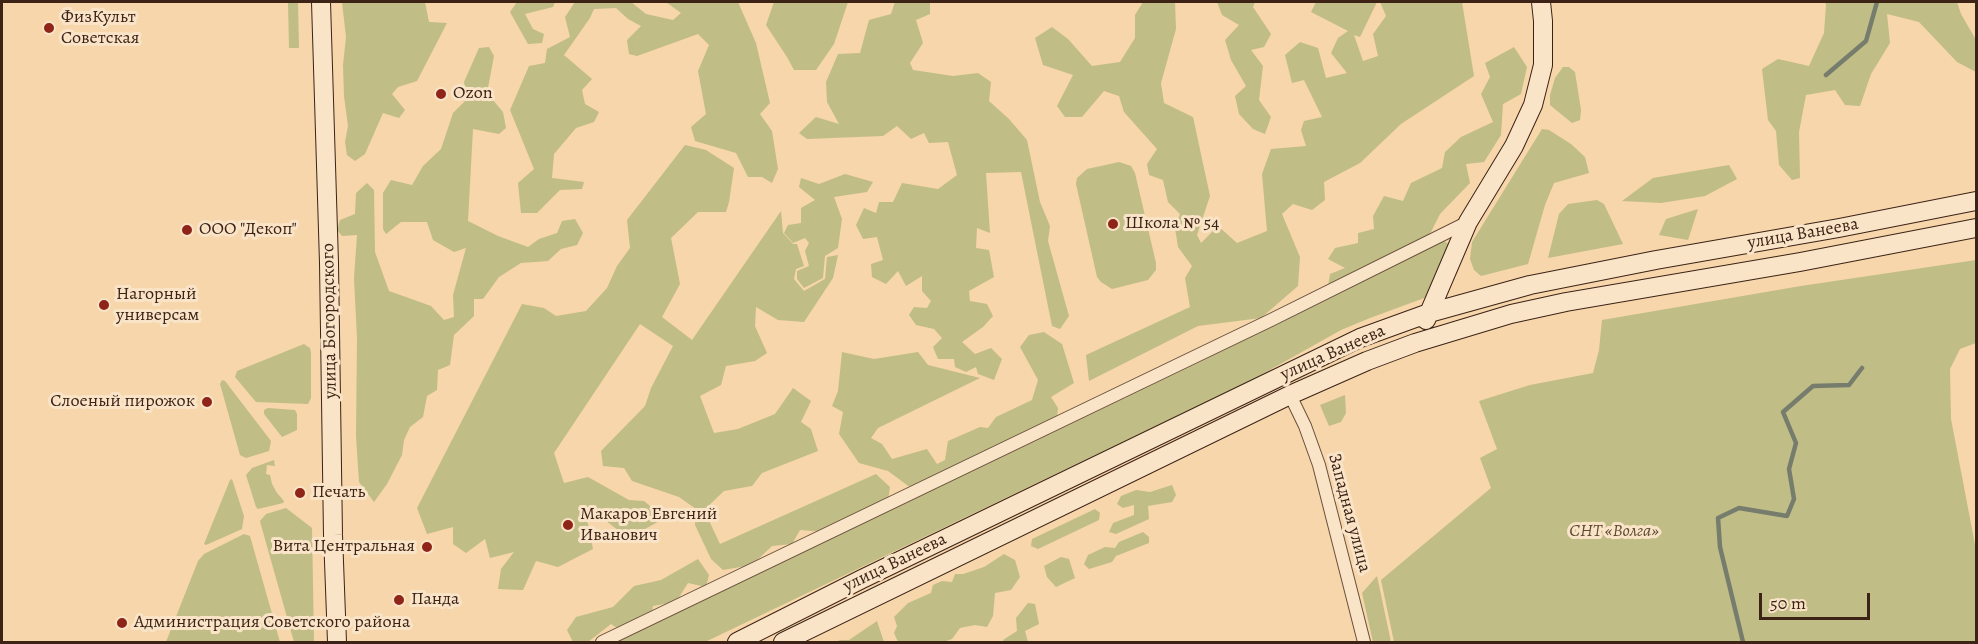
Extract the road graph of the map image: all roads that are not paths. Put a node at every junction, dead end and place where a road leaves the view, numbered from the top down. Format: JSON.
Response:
{"nodes":[{"id":1,"x":321,"y":2,"type":"edge"},
{"id":2,"x":1541,"y":2,"type":"edge"},
{"id":3,"x":1977,"y":201,"type":"edge"},
{"id":4,"x":1468,"y":222,"type":"junction"},
{"id":5,"x":1977,"y":228,"type":"edge"},
{"id":6,"x":1429,"y":313,"type":"junction"},
{"id":7,"x":1415,"y":343,"type":"junction"},
{"id":8,"x":1290,"y":395,"type":"junction"},
{"id":9,"x":338,"y":642,"type":"edge"},
{"id":10,"x":602,"y":642,"type":"edge"},
{"id":11,"x":737,"y":642,"type":"edge"},
{"id":12,"x":783,"y":642,"type":"edge"},
{"id":13,"x":1364,"y":642,"type":"edge"}],
"edges":[{"from":1,"to":9,"type":"main road","name":"улица Богородского"},
{"from":2,"to":4,"type":"main road"},
{"from":3,"to":6,"type":"main road","name":"улица Ванеева"},
{"from":4,"to":6,"type":"main road"},
{"from":4,"to":10,"type":"street"},
{"from":5,"to":7,"type":"main road","name":"улица Ванеева"},
{"from":6,"to":7,"type":"main road"},
{"from":6,"to":11,"type":"main road","name":"улица Ванеева"},
{"from":7,"to":8,"type":"main road","name":"улица Ванеева"},
{"from":8,"to":12,"type":"main road","name":"улица Ванеева"},
{"from":8,"to":13,"type":"street","name":"Западная улица"}]}
